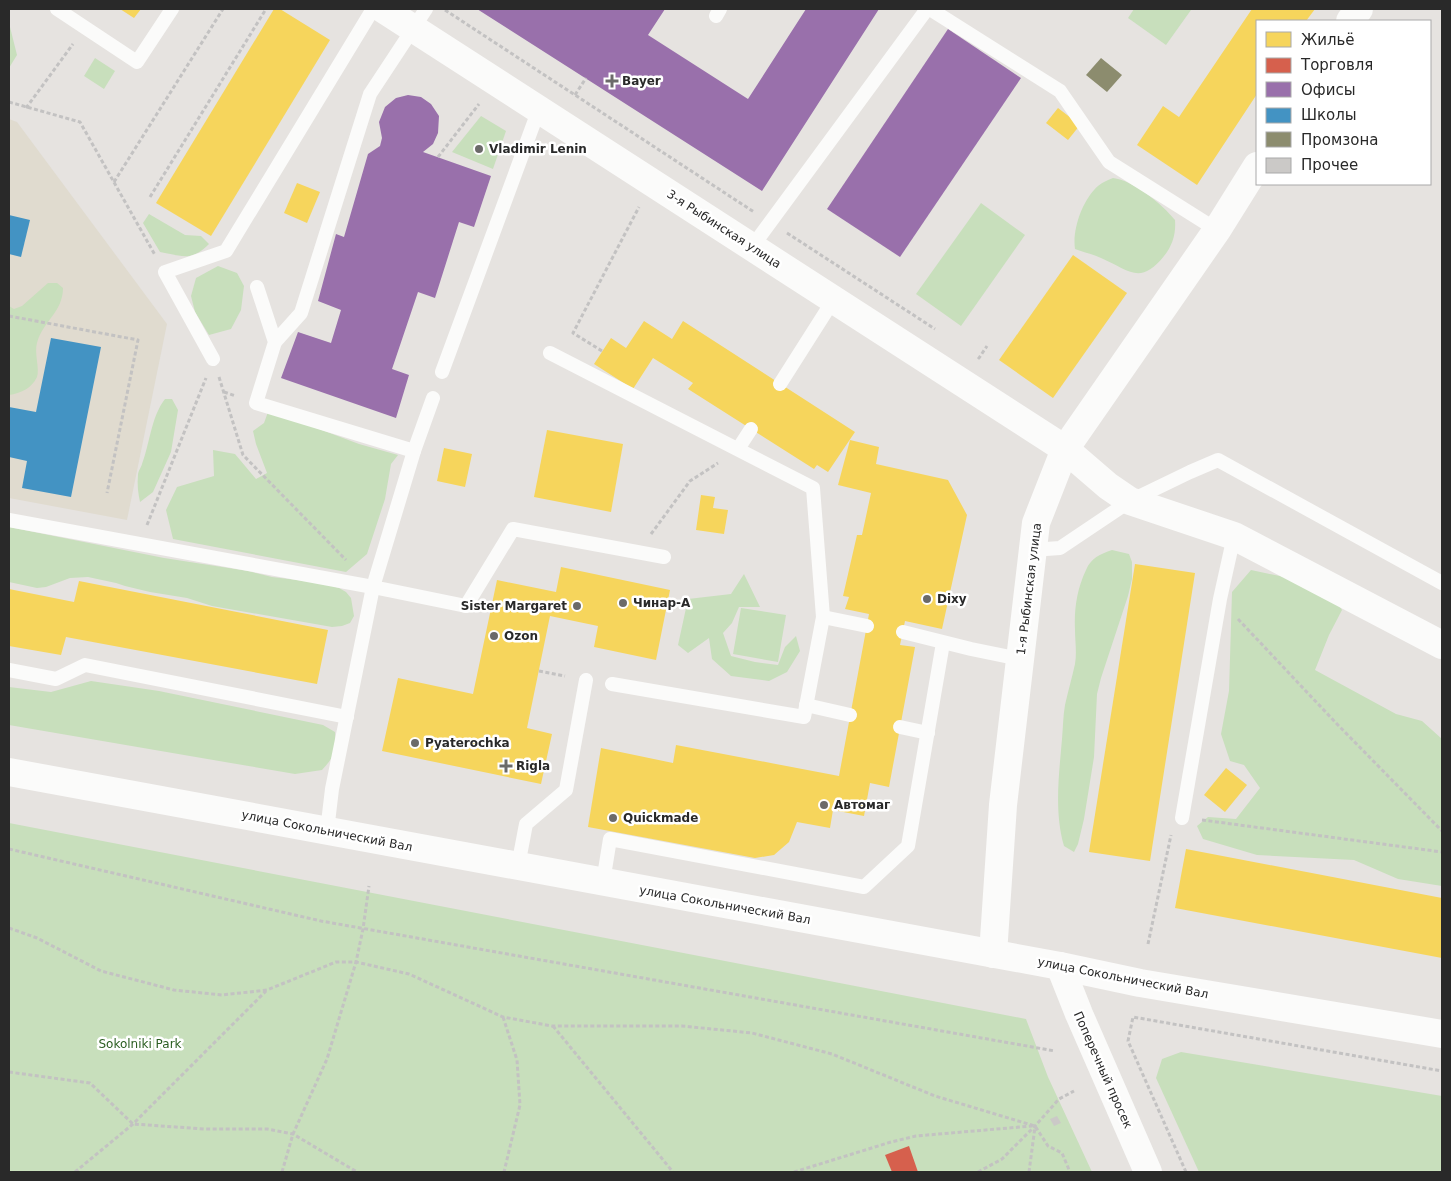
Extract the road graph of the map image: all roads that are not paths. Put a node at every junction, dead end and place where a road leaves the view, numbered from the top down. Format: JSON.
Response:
{"nodes":[{"id":1,"x":57,"y":9,"type":"edge"},
{"id":2,"x":172,"y":9,"type":"edge"},
{"id":3,"x":373,"y":9,"type":"edge"},
{"id":4,"x":928,"y":9,"type":"edge"},
{"id":5,"x":1359,"y":9,"type":"edge"},
{"id":6,"x":406,"y":15,"type":"edge"},
{"id":7,"x":1351,"y":20,"type":"edge"},
{"id":8,"x":539,"y":110,"type":"junction"},
{"id":9,"x":1256,"y":168,"type":"edge"},
{"id":10,"x":1217,"y":230,"type":"junction"},
{"id":11,"x":752,"y":247,"type":"junction"},
{"id":12,"x":257,"y":287,"type":"dead end"},
{"id":13,"x":834,"y":299,"type":"junction"},
{"id":14,"x":275,"y":342,"type":"junction"},
{"id":15,"x":550,"y":353,"type":"dead end"},
{"id":16,"x":214,"y":358,"type":"road end"},
{"id":17,"x":442,"y":372,"type":"dead end"},
{"id":18,"x":780,"y":384,"type":"dead end"},
{"id":19,"x":433,"y":398,"type":"dead end"},
{"id":20,"x":751,"y":429,"type":"dead end"},
{"id":21,"x":738,"y":449,"type":"junction"},
{"id":22,"x":1065,"y":449,"type":"junction"},
{"id":23,"x":414,"y":451,"type":"junction"},
{"id":24,"x":1130,"y":502,"type":"junction"},
{"id":25,"x":9,"y":520,"type":"edge"},
{"id":26,"x":1234,"y":536,"type":"junction"},
{"id":27,"x":1032,"y":550,"type":"junction"},
{"id":28,"x":664,"y":556,"type":"dead end"},
{"id":29,"x":1442,"y":582,"type":"edge"},
{"id":30,"x":372,"y":587,"type":"junction"},
{"id":31,"x":823,"y":617,"type":"junction"},
{"id":32,"x":867,"y":626,"type":"dead end"},
{"id":33,"x":903,"y":632,"type":"dead end"},
{"id":34,"x":943,"y":642,"type":"junction"},
{"id":35,"x":1442,"y":645,"type":"edge"},
{"id":36,"x":1020,"y":659,"type":"junction"},
{"id":37,"x":9,"y":670,"type":"edge"},
{"id":38,"x":586,"y":680,"type":"dead end"},
{"id":39,"x":612,"y":684,"type":"dead end"},
{"id":40,"x":806,"y":705,"type":"junction"},
{"id":41,"x":850,"y":715,"type":"dead end"},
{"id":42,"x":347,"y":716,"type":"junction"},
{"id":43,"x":900,"y":727,"type":"dead end"},
{"id":44,"x":928,"y":733,"type":"junction"},
{"id":45,"x":9,"y":772,"type":"edge"},
{"id":46,"x":1182,"y":818,"type":"road end"},
{"id":47,"x":327,"y":831,"type":"junction"},
{"id":48,"x":518,"y":866,"type":"junction"},
{"id":49,"x":603,"y":882,"type":"junction"},
{"id":50,"x":994,"y":954,"type":"junction"},
{"id":51,"x":1060,"y":966,"type":"junction"},
{"id":52,"x":1442,"y":1034,"type":"edge"},
{"id":53,"x":1148,"y":1172,"type":"edge"}],
"edges":[{"from":1,"to":2,"type":"lane"},
{"from":3,"to":16,"type":"lane"},
{"from":4,"to":10,"type":"lane"},
{"from":4,"to":11,"type":"lane"},
{"from":5,"to":7,"type":"main road"},
{"from":6,"to":8,"type":"main road","name":"3-я Рыбинская улица"},
{"from":6,"to":14,"type":"lane"},
{"from":8,"to":11,"type":"main road","name":"3-я Рыбинская улица"},
{"from":8,"to":17,"type":"lane"},
{"from":9,"to":10,"type":"main road","name":"1-я Рыбинская улица"},
{"from":10,"to":22,"type":"main road","name":"1-я Рыбинская улица"},
{"from":11,"to":13,"type":"main road","name":"3-я Рыбинская улица"},
{"from":12,"to":14,"type":"lane"},
{"from":13,"to":18,"type":"lane"},
{"from":13,"to":22,"type":"main road","name":"3-я Рыбинская улица"},
{"from":14,"to":23,"type":"lane"},
{"from":15,"to":21,"type":"lane"},
{"from":19,"to":23,"type":"lane"},
{"from":20,"to":21,"type":"lane"},
{"from":21,"to":31,"type":"lane"},
{"from":22,"to":24,"type":"main road","name":"3-я Рыбинская улица"},
{"from":22,"to":27,"type":"main road","name":"1-я Рыбинская улица"},
{"from":23,"to":30,"type":"lane"},
{"from":24,"to":26,"type":"main road","name":"3-я Рыбинская улица"},
{"from":24,"to":27,"type":"lane"},
{"from":24,"to":29,"type":"lane"},
{"from":25,"to":30,"type":"lane"},
{"from":26,"to":35,"type":"main road","name":"3-я Рыбинская улица"},
{"from":26,"to":46,"type":"lane"},
{"from":27,"to":36,"type":"main road","name":"1-я Рыбинская улица"},
{"from":28,"to":30,"type":"lane"},
{"from":30,"to":42,"type":"lane"},
{"from":31,"to":32,"type":"lane"},
{"from":31,"to":40,"type":"lane"},
{"from":33,"to":34,"type":"lane"},
{"from":34,"to":36,"type":"lane"},
{"from":34,"to":44,"type":"lane"},
{"from":36,"to":50,"type":"main road","name":"1-я Рыбинская улица"},
{"from":37,"to":42,"type":"lane"},
{"from":38,"to":48,"type":"lane"},
{"from":39,"to":40,"type":"lane"},
{"from":40,"to":41,"type":"lane"},
{"from":42,"to":47,"type":"lane"},
{"from":43,"to":44,"type":"lane"},
{"from":44,"to":49,"type":"lane"},
{"from":45,"to":47,"type":"main road","name":"улица Сокольнический Вал"},
{"from":47,"to":48,"type":"main road","name":"улица Сокольнический Вал"},
{"from":48,"to":49,"type":"main road","name":"улица Сокольнический Вал"},
{"from":49,"to":50,"type":"main road","name":"улица Сокольнический Вал"},
{"from":50,"to":51,"type":"main road","name":"улица Сокольнический Вал"},
{"from":51,"to":52,"type":"main road","name":"улица Сокольнический Вал"},
{"from":51,"to":53,"type":"main road","name":"Поперечный просек"}]}
